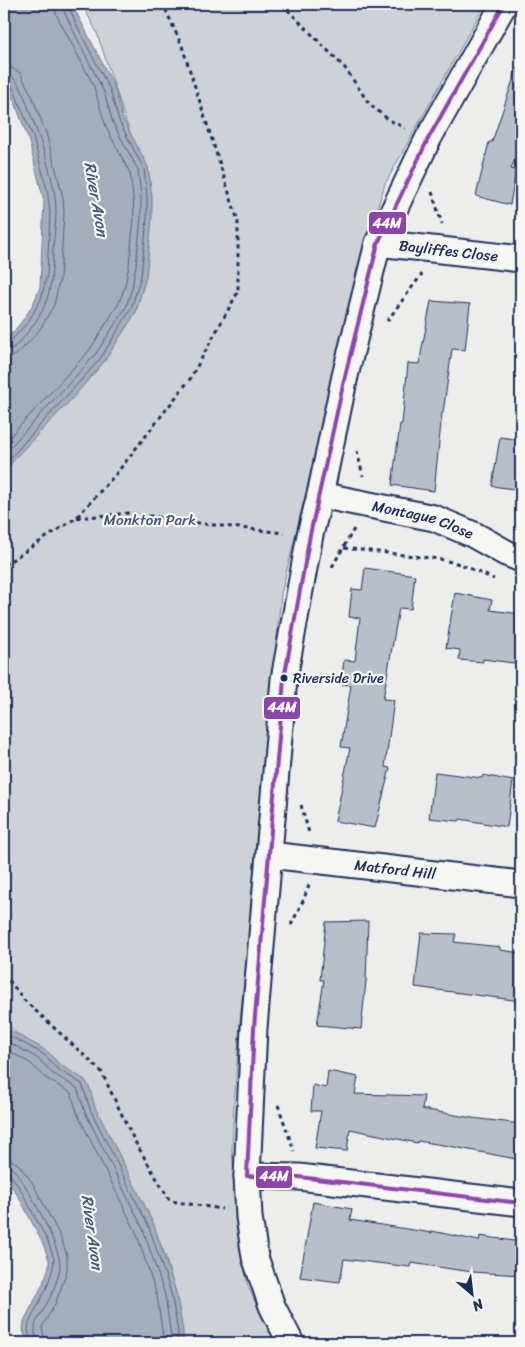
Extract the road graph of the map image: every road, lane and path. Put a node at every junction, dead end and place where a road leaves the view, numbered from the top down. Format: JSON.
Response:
{"nodes":[{"id":1,"x":164,"y":4,"type":"edge"},
{"id":2,"x":282,"y":4,"type":"edge"},
{"id":3,"x":504,"y":4,"type":"edge"},
{"id":4,"x":428,"y":139,"type":"junction"},
{"id":5,"x":432,"y":185,"type":"dead end"},
{"id":6,"x":378,"y":243,"type":"junction"},
{"id":7,"x":441,"y":250,"type":"junction"},
{"id":8,"x":521,"y":258,"type":"edge"},
{"id":9,"x":385,"y":324,"type":"dead end"},
{"id":10,"x":355,"y":443,"type":"dead end"},
{"id":11,"x":320,"y":495,"type":"junction"},
{"id":12,"x":365,"y":504,"type":"junction"},
{"id":13,"x":76,"y":518,"type":"junction"},
{"id":14,"x":310,"y":535,"type":"junction"},
{"id":15,"x":344,"y":548,"type":"junction"},
{"id":16,"x":521,"y":559,"type":"edge"},
{"id":17,"x":4,"y":565,"type":"edge"},
{"id":18,"x":330,"y":571,"type":"dead end"},
{"id":19,"x":499,"y":580,"type":"dead end"},
{"id":20,"x":300,"y":799,"type":"dead end"},
{"id":21,"x":270,"y":855,"type":"junction"},
{"id":22,"x":314,"y":860,"type":"junction"},
{"id":23,"x":521,"y":884,"type":"edge"},
{"id":24,"x":290,"y":927,"type":"dead end"},
{"id":25,"x":4,"y":974,"type":"edge"},
{"id":26,"x":275,"y":1097,"type":"dead end"},
{"id":27,"x":247,"y":1176,"type":"junction"},
{"id":28,"x":299,"y":1177,"type":"junction"},
{"id":29,"x":521,"y":1203,"type":"edge"},
{"id":30,"x":249,"y":1209,"type":"junction"},
{"id":31,"x":292,"y":1343,"type":"edge"}],
"edges":[{"from":1,"to":13,"type":"path"},
{"from":2,"to":4,"type":"path"},
{"from":3,"to":4,"type":"street"},
{"from":4,"to":6,"type":"street"},
{"from":5,"to":7,"type":"path"},
{"from":6,"to":7,"type":"street","name":"Bayliffes Close"},
{"from":6,"to":11,"type":"street"},
{"from":7,"to":8,"type":"street","name":"Bayliffes Close"},
{"from":7,"to":9,"type":"path"},
{"from":10,"to":12,"type":"path"},
{"from":11,"to":12,"type":"street","name":"Montague Close"},
{"from":11,"to":14,"type":"street"},
{"from":12,"to":15,"type":"path"},
{"from":12,"to":16,"type":"street","name":"Montague Close"},
{"from":13,"to":14,"type":"path"},
{"from":13,"to":17,"type":"path"},
{"from":14,"to":21,"type":"street"},
{"from":15,"to":18,"type":"path"},
{"from":15,"to":19,"type":"path"},
{"from":20,"to":22,"type":"path"},
{"from":21,"to":22,"type":"street","name":"Matford Hill"},
{"from":21,"to":27,"type":"street"},
{"from":22,"to":23,"type":"street","name":"Matford Hill"},
{"from":22,"to":24,"type":"path"},
{"from":25,"to":30,"type":"path"},
{"from":26,"to":28,"type":"path"},
{"from":27,"to":28,"type":"street"},
{"from":27,"to":30,"type":"street"},
{"from":28,"to":29,"type":"street"},
{"from":30,"to":31,"type":"street"}]}
